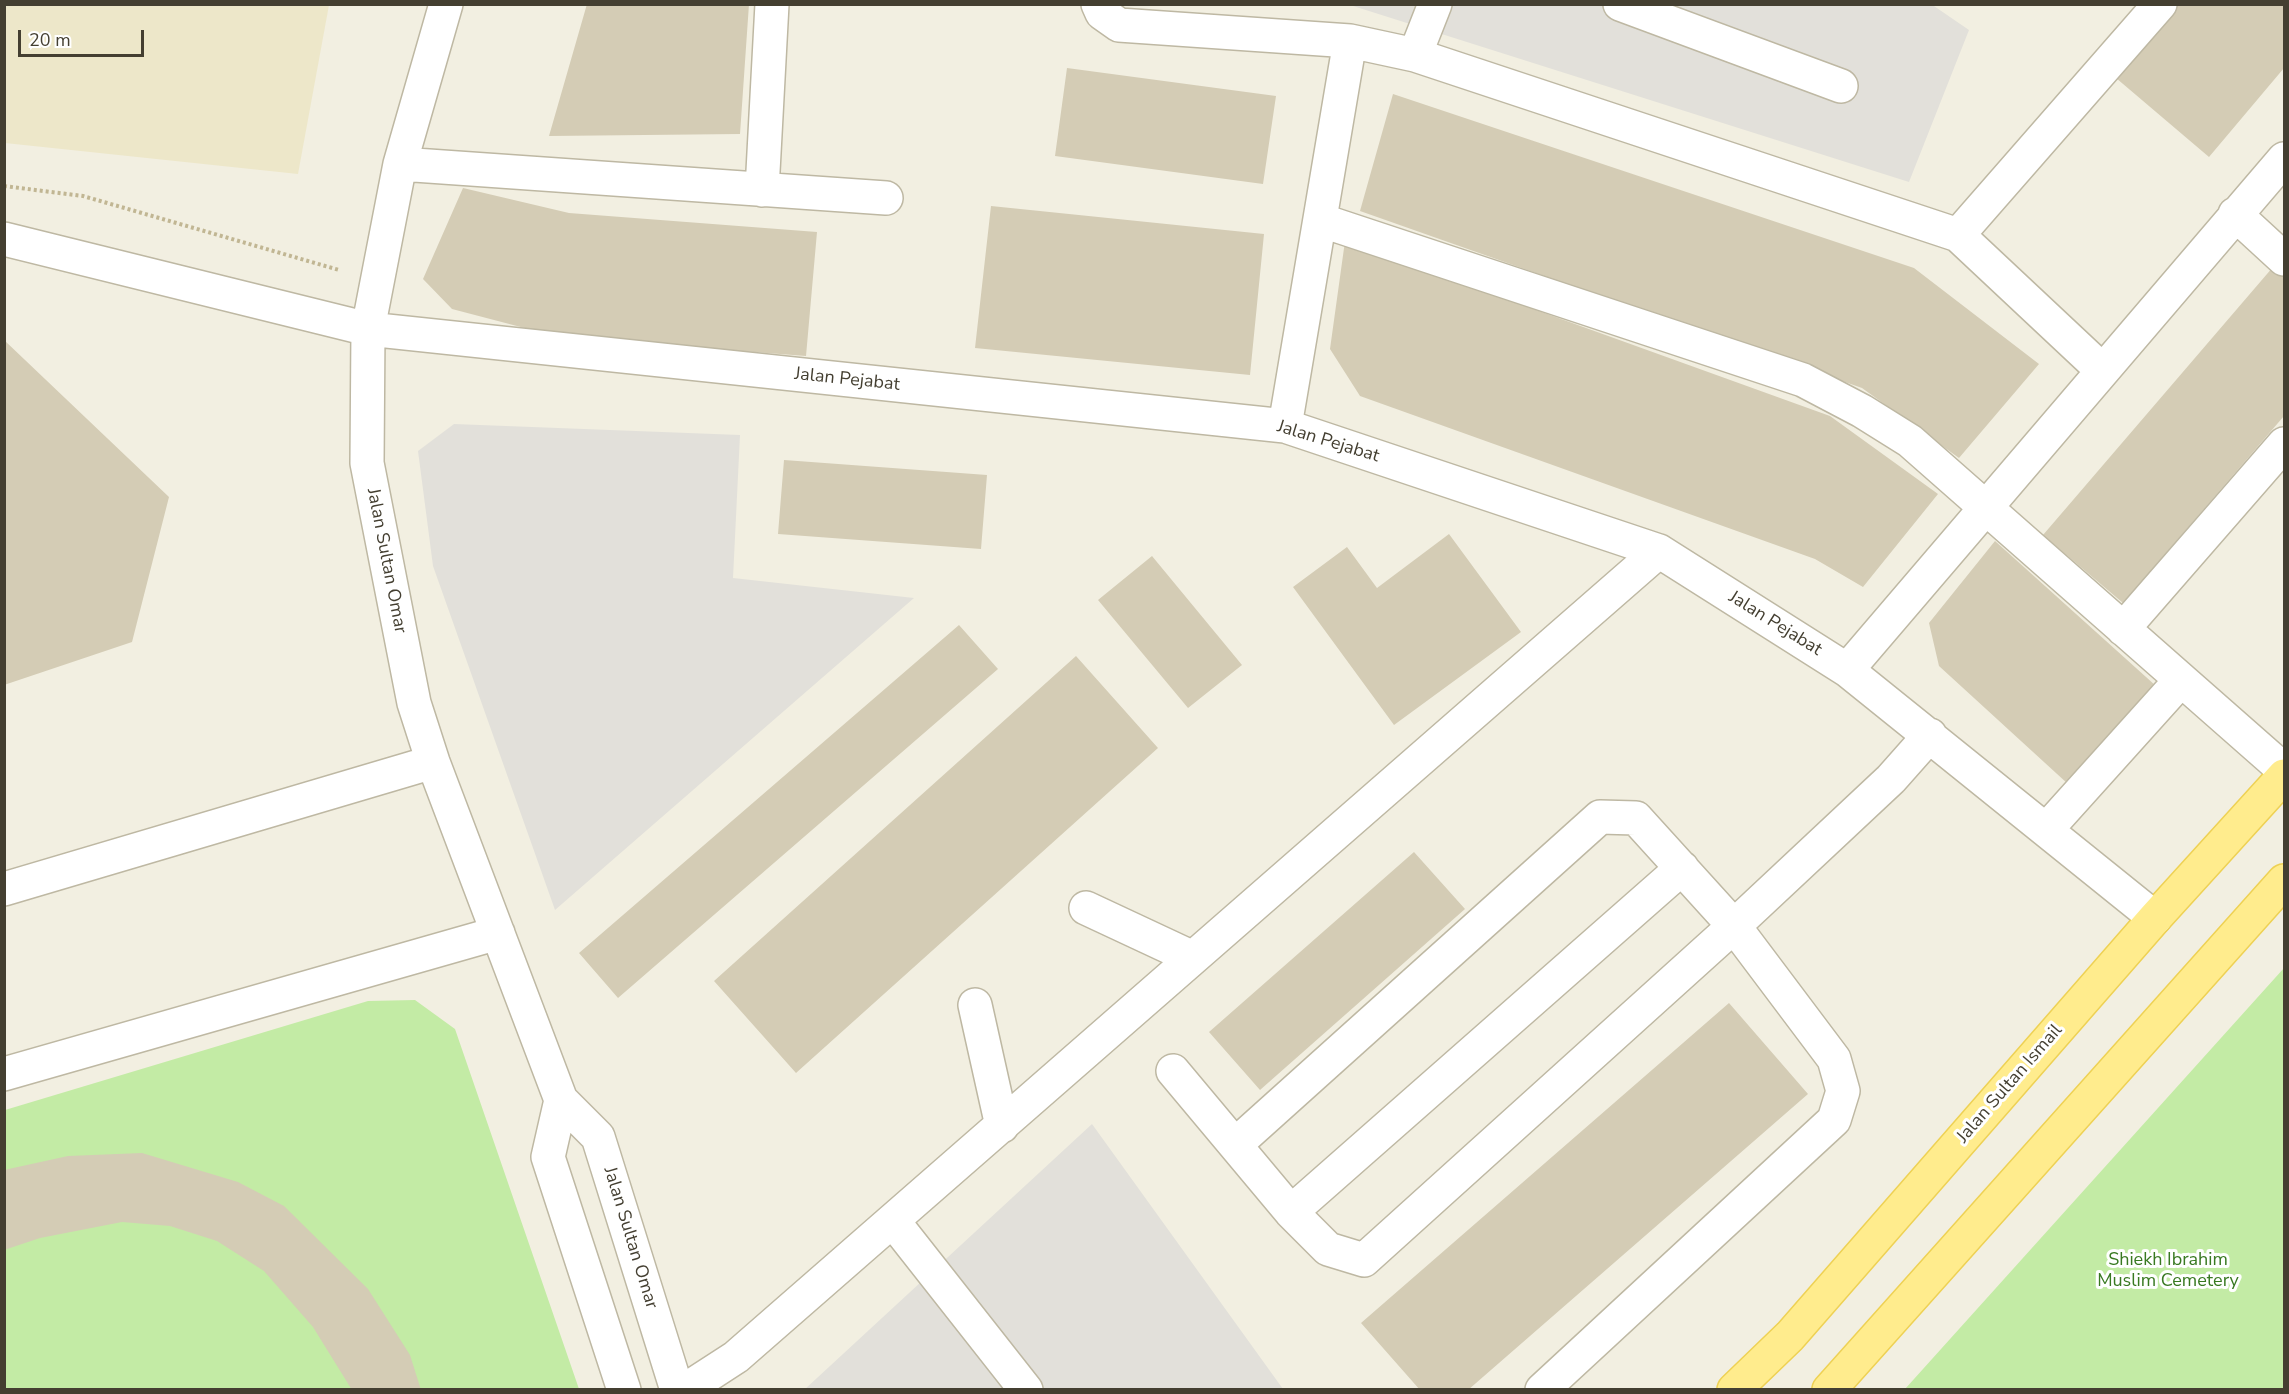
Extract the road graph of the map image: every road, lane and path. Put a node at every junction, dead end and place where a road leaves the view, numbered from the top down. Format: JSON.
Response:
{"nodes":[{"id":1,"x":446,"y":4,"type":"edge"},
{"id":2,"x":772,"y":4,"type":"edge"},
{"id":3,"x":1098,"y":4,"type":"edge"},
{"id":4,"x":1435,"y":4,"type":"edge"},
{"id":5,"x":1620,"y":4,"type":"edge"},
{"id":6,"x":2160,"y":4,"type":"edge"},
{"id":7,"x":1230,"y":17,"type":"edge"},
{"id":8,"x":1350,"y":41,"type":"junction"},
{"id":9,"x":1415,"y":55,"type":"junction"},
{"id":10,"x":1841,"y":86,"type":"dead end"},
{"id":11,"x":2284,"y":159,"type":"edge"},
{"id":12,"x":400,"y":164,"type":"junction"},
{"id":13,"x":4,"y":186,"type":"edge"},
{"id":14,"x":762,"y":190,"type":"junction"},
{"id":15,"x":886,"y":198,"type":"dead end"},
{"id":16,"x":2235,"y":214,"type":"junction"},
{"id":17,"x":1320,"y":220,"type":"junction"},
{"id":18,"x":1958,"y":235,"type":"junction"},
{"id":19,"x":4,"y":239,"type":"edge"},
{"id":20,"x":2284,"y":259,"type":"edge"},
{"id":21,"x":378,"y":281,"type":"junction"},
{"id":22,"x":368,"y":329,"type":"junction"},
{"id":23,"x":2102,"y":370,"type":"junction"},
{"id":24,"x":1285,"y":426,"type":"junction"},
{"id":25,"x":2284,"y":444,"type":"edge"},
{"id":26,"x":1985,"y":506,"type":"junction"},
{"id":27,"x":1659,"y":550,"type":"junction"},
{"id":28,"x":2123,"y":629,"type":"junction"},
{"id":29,"x":1847,"y":670,"type":"junction"},
{"id":30,"x":2181,"y":680,"type":"junction"},
{"id":31,"x":1930,"y":735,"type":"junction"},
{"id":32,"x":433,"y":762,"type":"junction"},
{"id":33,"x":2284,"y":770,"type":"edge"},
{"id":34,"x":2284,"y":776,"type":"edge"},
{"id":35,"x":2046,"y":830,"type":"junction"},
{"id":36,"x":1682,"y":868,"type":"junction"},
{"id":37,"x":2284,"y":881,"type":"edge"},
{"id":38,"x":4,"y":889,"type":"edge"},
{"id":39,"x":1086,"y":908,"type":"dead end"},
{"id":40,"x":2155,"y":918,"type":"junction"},
{"id":41,"x":1734,"y":926,"type":"junction"},
{"id":42,"x":498,"y":933,"type":"junction"},
{"id":43,"x":1193,"y":958,"type":"junction"},
{"id":44,"x":975,"y":1005,"type":"dead end"},
{"id":45,"x":1173,"y":1071,"type":"dead end"},
{"id":46,"x":4,"y":1074,"type":"edge"},
{"id":47,"x":561,"y":1100,"type":"junction"},
{"id":48,"x":1002,"y":1126,"type":"junction"},
{"id":49,"x":1235,"y":1145,"type":"junction"},
{"id":50,"x":1291,"y":1212,"type":"junction"},
{"id":51,"x":893,"y":1221,"type":"junction"},
{"id":52,"x":624,"y":1389,"type":"edge"},
{"id":53,"x":677,"y":1389,"type":"edge"},
{"id":54,"x":684,"y":1389,"type":"edge"},
{"id":55,"x":1026,"y":1389,"type":"edge"},
{"id":56,"x":1542,"y":1389,"type":"edge"},
{"id":57,"x":1734,"y":1389,"type":"edge"},
{"id":58,"x":1829,"y":1389,"type":"edge"}],
"edges":[{"from":1,"to":12,"type":"street","name":"Jalan Sultan Omar"},
{"from":2,"to":14,"type":"street"},
{"from":3,"to":7,"type":"street"},
{"from":4,"to":9,"type":"street"},
{"from":5,"to":10,"type":"street"},
{"from":6,"to":18,"type":"street"},
{"from":7,"to":8,"type":"street"},
{"from":8,"to":9,"type":"street"},
{"from":8,"to":17,"type":"street"},
{"from":9,"to":18,"type":"street"},
{"from":11,"to":16,"type":"street"},
{"from":12,"to":14,"type":"street"},
{"from":12,"to":21,"type":"street","name":"Jalan Sultan Omar"},
{"from":13,"to":21,"type":"path"},
{"from":14,"to":15,"type":"street"},
{"from":16,"to":20,"type":"street"},
{"from":16,"to":23,"type":"street"},
{"from":17,"to":24,"type":"street"},
{"from":17,"to":26,"type":"street"},
{"from":18,"to":23,"type":"street"},
{"from":19,"to":22,"type":"street","name":"Jalan Pejabat"},
{"from":21,"to":22,"type":"street","name":"Jalan Sultan Omar"},
{"from":22,"to":24,"type":"street","name":"Jalan Pejabat"},
{"from":22,"to":32,"type":"street","name":"Jalan Sultan Omar"},
{"from":23,"to":26,"type":"street"},
{"from":24,"to":27,"type":"street","name":"Jalan Pejabat"},
{"from":25,"to":28,"type":"street"},
{"from":26,"to":28,"type":"street"},
{"from":26,"to":29,"type":"street"},
{"from":27,"to":29,"type":"street","name":"Jalan Pejabat"},
{"from":27,"to":43,"type":"street"},
{"from":28,"to":30,"type":"street"},
{"from":29,"to":31,"type":"street","name":"Jalan Pejabat"},
{"from":30,"to":33,"type":"street"},
{"from":30,"to":35,"type":"street"},
{"from":31,"to":35,"type":"street","name":"Jalan Pejabat"},
{"from":31,"to":41,"type":"street"},
{"from":32,"to":38,"type":"street"},
{"from":32,"to":42,"type":"street","name":"Jalan Sultan Omar"},
{"from":34,"to":40,"type":"main road","name":"Jalan Sultan Ismail"},
{"from":35,"to":40,"type":"street","name":"Jalan Pejabat"},
{"from":36,"to":41,"type":"street"},
{"from":36,"to":49,"type":"street"},
{"from":36,"to":50,"type":"street"},
{"from":37,"to":58,"type":"main road"},
{"from":39,"to":43,"type":"street"},
{"from":40,"to":57,"type":"main road","name":"Jalan Sultan Ismail"},
{"from":41,"to":50,"type":"street"},
{"from":41,"to":56,"type":"street"},
{"from":42,"to":46,"type":"street"},
{"from":42,"to":47,"type":"street","name":"Jalan Sultan Omar"},
{"from":43,"to":48,"type":"street"},
{"from":44,"to":48,"type":"street"},
{"from":45,"to":49,"type":"street"},
{"from":47,"to":52,"type":"street"},
{"from":47,"to":53,"type":"street","name":"Jalan Sultan Omar"},
{"from":48,"to":51,"type":"street"},
{"from":49,"to":50,"type":"street"},
{"from":51,"to":54,"type":"street"},
{"from":51,"to":55,"type":"street"}]}
